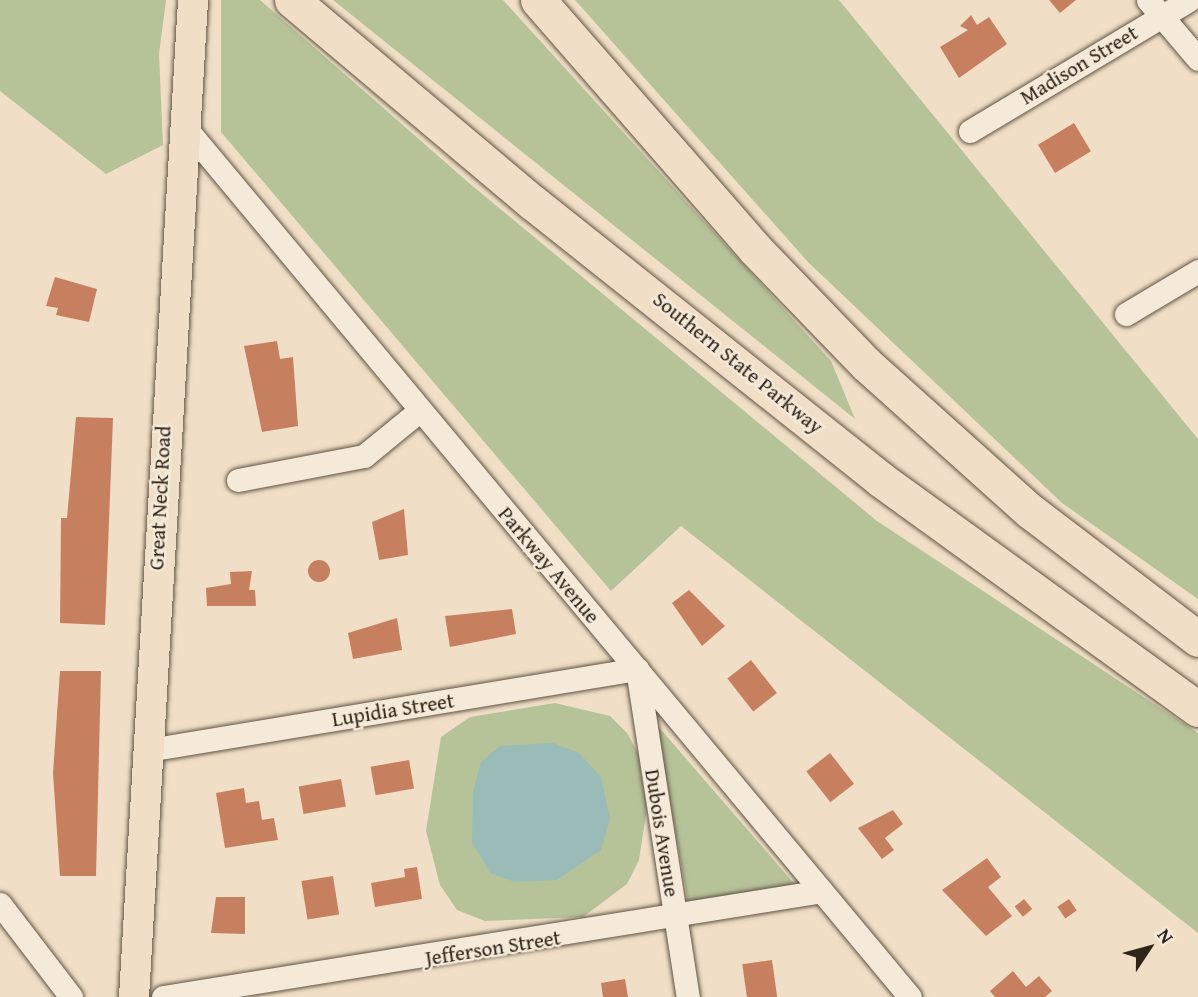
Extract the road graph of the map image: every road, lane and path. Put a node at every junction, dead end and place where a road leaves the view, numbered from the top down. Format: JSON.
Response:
{"nodes":[{"id":1,"x":292,"y":0,"type":"edge"},
{"id":2,"x":538,"y":0,"type":"edge"},
{"id":3,"x":1189,"y":0,"type":"edge"},
{"id":4,"x":1155,"y":8,"type":"edge"},
{"id":5,"x":192,"y":9,"type":"edge"},
{"id":6,"x":1198,"y":59,"type":"edge"},
{"id":7,"x":970,"y":131,"type":"dead end"},
{"id":8,"x":189,"y":132,"type":"junction"},
{"id":9,"x":1198,"y":271,"type":"edge"},
{"id":10,"x":1126,"y":314,"type":"dead end"},
{"id":11,"x":419,"y":411,"type":"junction"},
{"id":12,"x":237,"y":480,"type":"dead end"},
{"id":13,"x":1198,"y":639,"type":"edge"},
{"id":14,"x":637,"y":669,"type":"junction"},
{"id":15,"x":1198,"y":709,"type":"edge"},
{"id":16,"x":148,"y":750,"type":"junction"},
{"id":17,"x":822,"y":891,"type":"junction"},
{"id":18,"x":0,"y":904,"type":"edge"},
{"id":19,"x":676,"y":919,"type":"junction"},
{"id":20,"x":71,"y":997,"type":"edge"},
{"id":21,"x":134,"y":997,"type":"edge"},
{"id":22,"x":163,"y":997,"type":"edge"},
{"id":23,"x":688,"y":997,"type":"edge"},
{"id":24,"x":911,"y":997,"type":"edge"}],
"edges":[{"from":1,"to":15,"type":"highway","name":"Southern State Parkway"},
{"from":2,"to":13,"type":"highway"},
{"from":3,"to":4,"type":"street","name":"Madison Street"},
{"from":4,"to":6,"type":"street"},
{"from":4,"to":7,"type":"street","name":"Madison Street"},
{"from":5,"to":8,"type":"main road","name":"Great Neck Road"},
{"from":8,"to":11,"type":"street","name":"Parkway Avenue"},
{"from":8,"to":16,"type":"main road","name":"Great Neck Road"},
{"from":9,"to":10,"type":"street"},
{"from":11,"to":12,"type":"street"},
{"from":11,"to":14,"type":"street","name":"Parkway Avenue"},
{"from":14,"to":16,"type":"street","name":"Lupidia Street"},
{"from":14,"to":17,"type":"street","name":"Parkway Avenue"},
{"from":14,"to":19,"type":"street","name":"Dubois Avenue"},
{"from":16,"to":21,"type":"main road","name":"Great Neck Road"},
{"from":17,"to":19,"type":"street","name":"Jefferson Street"},
{"from":17,"to":24,"type":"street","name":"Parkway Avenue"},
{"from":18,"to":20,"type":"street"},
{"from":19,"to":22,"type":"street","name":"Jefferson Street"},
{"from":19,"to":23,"type":"street","name":"Dubois Avenue"}]}
